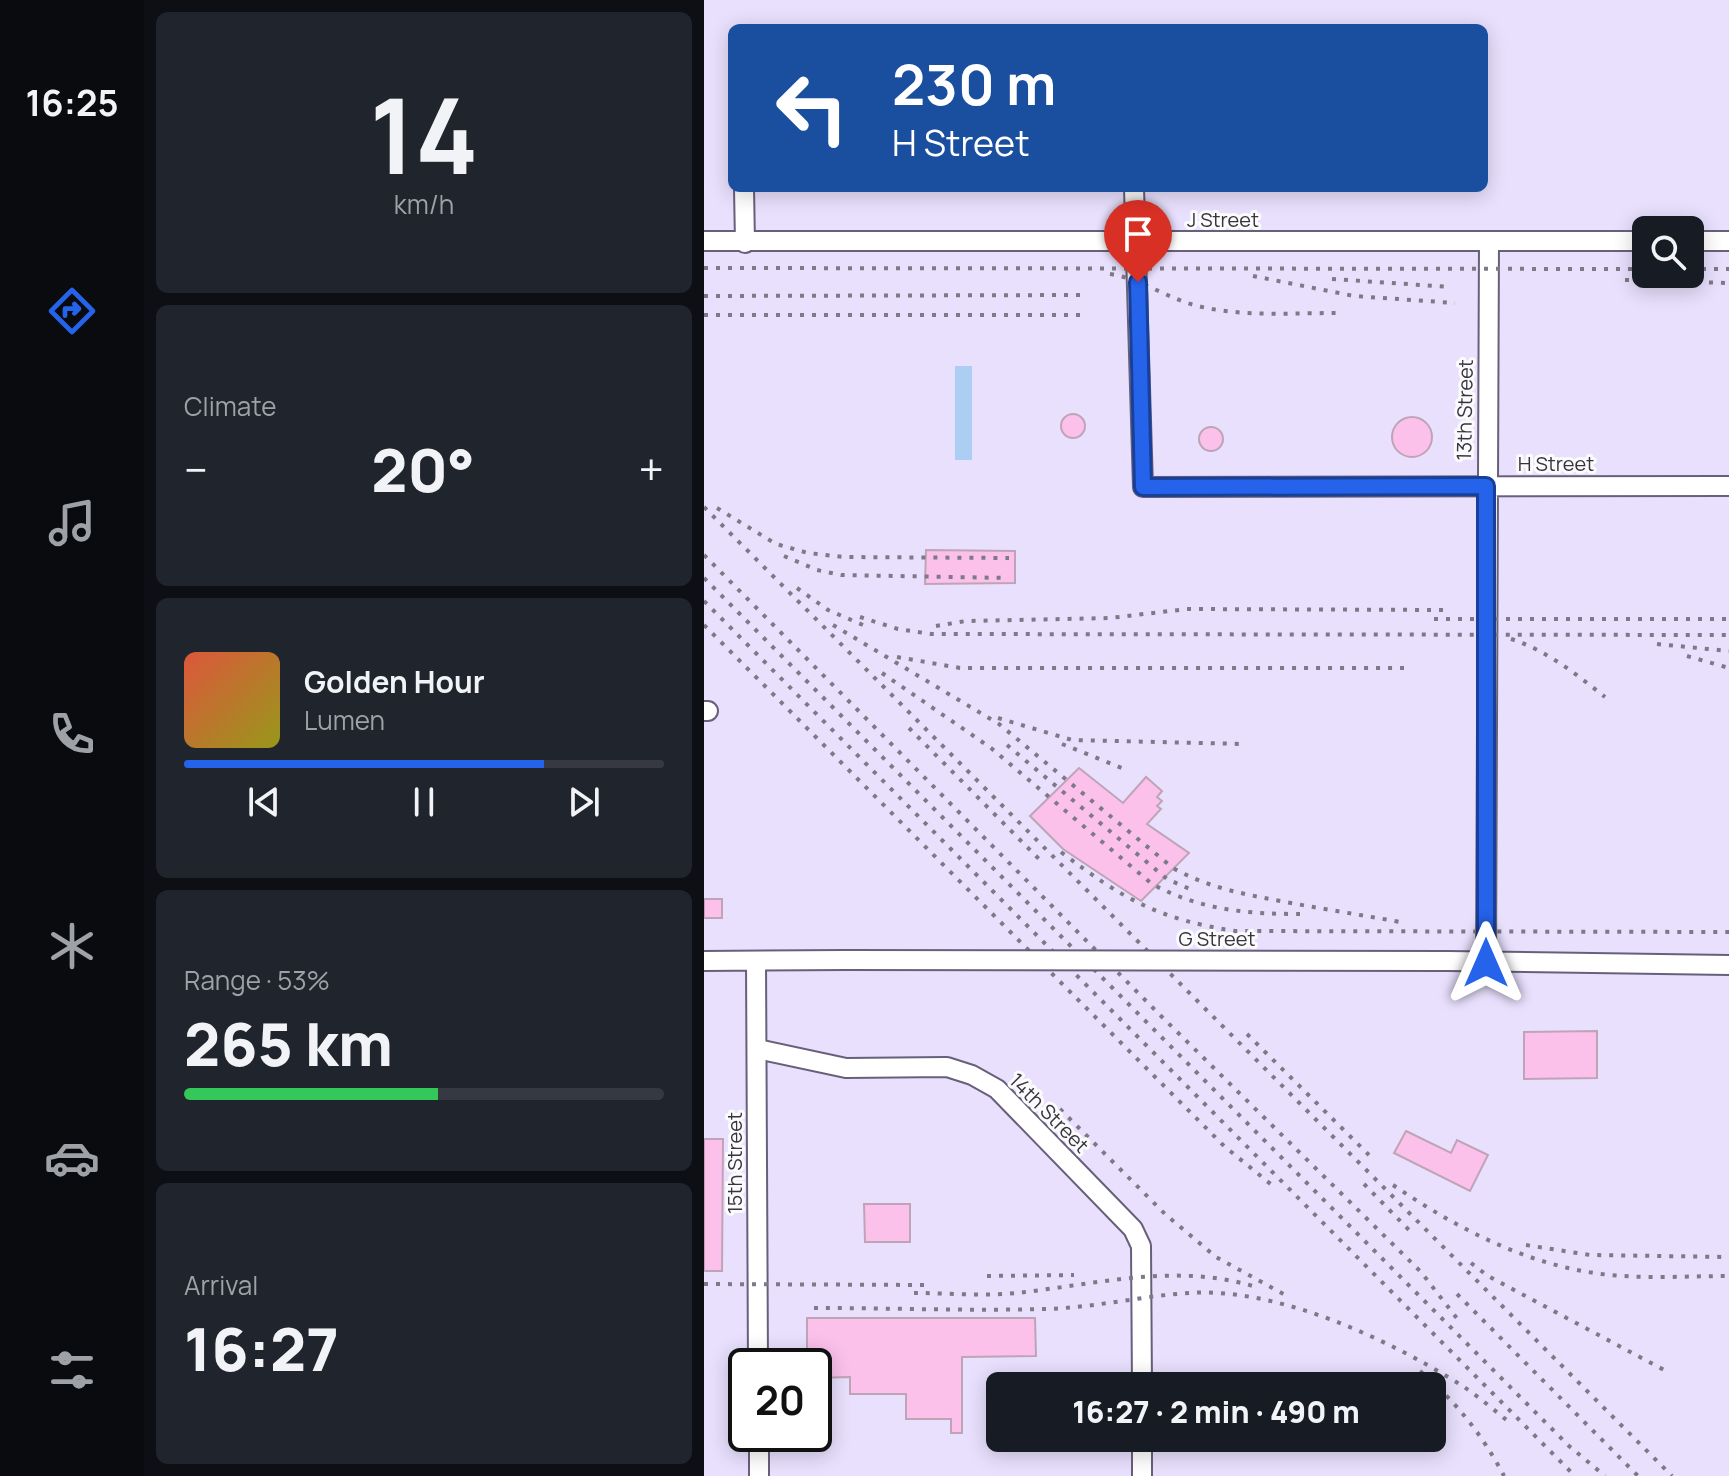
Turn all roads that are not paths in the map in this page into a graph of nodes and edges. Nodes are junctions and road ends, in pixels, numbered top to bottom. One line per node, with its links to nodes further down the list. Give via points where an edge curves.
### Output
1 (744, 192): 9 (lane)
2 (1134, 192): 8 (lane)
3 (704, 241): 9 (lane, J Street)
4 (1489, 241): 5 (lane, J Street); 8 (lane, J Street); 10 (lane, 13th Street)
5 (1632, 241)
6 (1704, 241): 7 (lane)
7 (1729, 241)
8 (1136, 242): 9 (lane, J Street); 10 (lane, H Street, via 1143,487)
9 (745, 243)
10 (1486, 486): 11 (lane, H Street); 14 (lane, 13th Street)
11 (1729, 486)
12 (704, 961): 13 (lane, G Street)
13 (756, 961): 14 (lane, G Street, bridge); 16 (lane, 15th Street)
14 (1486, 963): 15 (lane, G Street)
15 (1729, 965)
16 (757, 1049): 17 (lane, 15th Street); 18 (lane, 14th Street, via 846,1068 947,1067 997,1089 1133,1229 1141,1246)
17 (758, 1348)
18 (1142, 1372)
19 (759, 1452): 21 (lane)
20 (1142, 1452): 22 (lane)
21 (759, 1476)
22 (1142, 1476)

